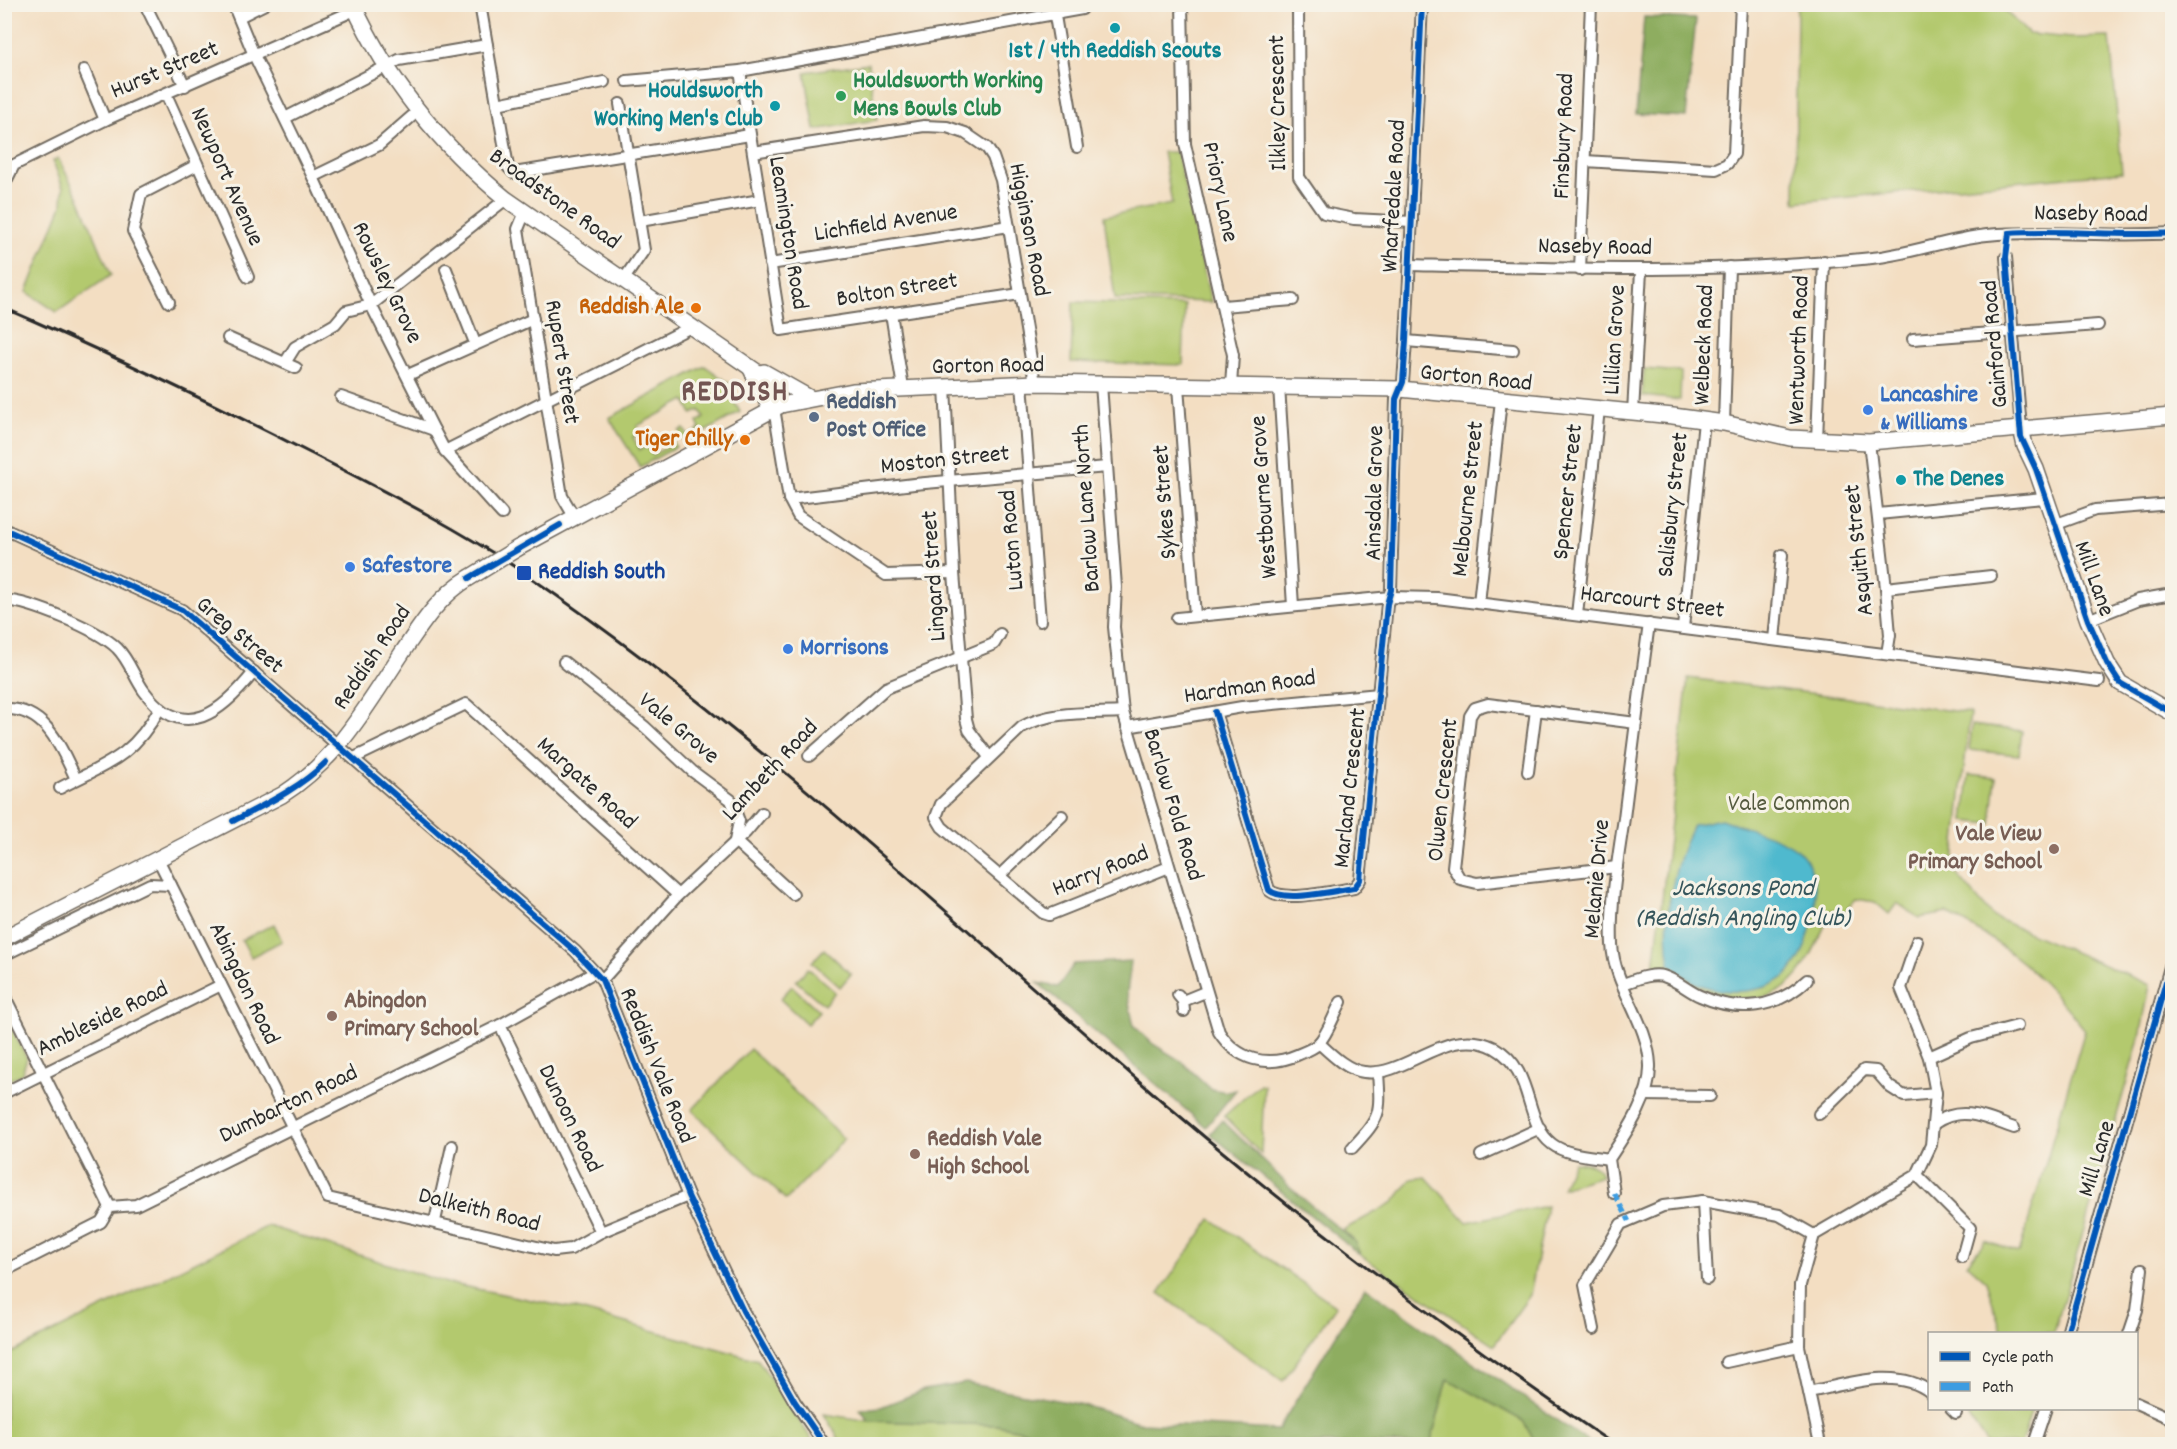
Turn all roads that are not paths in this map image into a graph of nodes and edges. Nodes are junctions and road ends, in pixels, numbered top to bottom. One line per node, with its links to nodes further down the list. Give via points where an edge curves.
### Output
1 (145, 4): 21 (street)
2 (233, 4): 13 (street, Rowsley Grove)
3 (265, 4): 13 (street)
4 (480, 4): 14 (street)
5 (1182, 4): 57 (street, Priory Lane, via 1185,144)
6 (1298, 4): 40 (street, Ilkley Crescent, via 1299,177 1324,213)
7 (1422, 4): 40 (street, Wharfedale Road)
8 (1591, 4): 32 (street, Finsbury Road)
9 (1741, 4): 32 (street, via 1734,154 1727,164 1716,169)
10 (354, 7): 15 (street, Hurst Street); 16 (main road, Broadstone Road)
11 (1054, 9): 12 (street); 18 (street); 29 (street)
12 (1082, 9)
13 (239, 17): 15 (street, Rowsley Grove)
14 (487, 45): 16 (street, via 399,60); 23 (street)
15 (254, 55): 21 (street, Hurst Street); 26 (street, Rowsley Grove)
16 (386, 68): 25 (main road, Broadstone Road); 26 (street)
17 (84, 70): 27 (street)
18 (740, 70): 19 (street); 28 (street, Leamington Road)
19 (627, 81)
20 (604, 82): 23 (street)
21 (184, 86): 22 (street, Hurst Street)
22 (166, 94): 27 (street, Hurst Street); 33 (street, Newport Avenue)
23 (497, 104): 31 (street, via 508,167 514,173)
24 (620, 104): 31 (street)
25 (418, 111): 34 (street, via 379,145); 36 (main road, Broadstone Road)
26 (285, 118): 34 (street, Rowsley Grove)
27 (105, 120): 35 (street, Hurst Street, via 14,165)
28 (750, 135): 30 (street, Leamington Road); 31 (street)
29 (1077, 147)
30 (753, 152): 37 (street, Leamington Road); 41 (street, Higginson Road, via 882,130 948,127 973,137 993,157)
31 (630, 155): 39 (street)
32 (1585, 161): 49 (street, Finsbury Road)
33 (198, 165): 51 (street, Newport Avenue); 55 (street, via 141,194 133,231)
34 (313, 177): 56 (street, Rowsley Grove)
35 (4, 185)
36 (506, 199): 38 (main road, Broadstone Road); 56 (street)
37 (760, 200): 39 (street); 45 (street, Leamington Road)
38 (525, 212): 52 (main road, Broadstone Road); 59 (street, Rupert Street, via 518,229)
39 (639, 221): 52 (street, via 644,250)
40 (1412, 222): 46 (street, Wharfedale Road)
41 (1009, 226): 45 (street, Lichfield Avenue); 53 (street, Higginson Road)
42 (2172, 233): 44 (street, Naseby Road, via 1985,235 1873,258)
43 (2006, 257): 63 (street, Gainford Road)
44 (1824, 261): 47 (street, Naseby Road); 94 (street, Wentworth Road)
45 (770, 264): 62 (street, Leamington Road)
46 (1410, 265): 49 (street, Naseby Road); 66 (street, Wharfedale Road)
47 (1728, 267): 50 (street, Naseby Road); 90 (street, Welbeck Road)
48 (446, 269): 67 (street)
49 (1580, 270): 50 (street, Naseby Road)
50 (1641, 271): 87 (street, Lillian Grove)
51 (248, 277)
52 (624, 279): 61 (main road, Broadstone Road)
53 (1020, 294): 58 (street, Bolton Street); 73 (street, Higginson Road)
54 (1293, 300): 57 (street)
55 (169, 302)
56 (371, 305): 69 (street, via 346,310 335,324 295,347); 72 (street, Rowsley Grove)
57 (1223, 306): 77 (street, Priory Lane, via 1233,355)
58 (891, 313): 62 (street, Bolton Street); 79 (street)
59 (533, 319): 67 (street); 83 (street, Rupert Street)
60 (2098, 325): 63 (street)
61 (693, 326): 70 (main road, Broadstone Road); 83 (street)
62 (781, 330)
63 (2013, 331): 65 (street); 92 (street, Gainford Road)
64 (228, 338): 69 (street)
65 (1913, 339)
66 (1406, 341): 68 (street); 80 (street, Wharfedale Road)
67 (475, 343): 72 (street)
68 (1513, 350)
69 (285, 363): 71 (street)
70 (748, 364): 82 (main road); 85 (main road, Broadstone Road, via 770,381)
71 (296, 368)
72 (408, 375): 93 (street, Rowsley Grove)
73 (1029, 383): 74 (main road, Gorton Road); 75 (main road, Gorton Road); 99 (street, Luton Road)
74 (1101, 384): 76 (main road, Gorton Road); 97 (street, Barlow Lane North)
75 (945, 386): 79 (main road, Gorton Road); 100 (street, Lingard Street)
76 (1178, 386): 77 (main road, Gorton Road); 119 (street, Sykes Street)
77 (1231, 386): 78 (main road, Gorton Road)
78 (1279, 386): 80 (main road, Gorton Road); 117 (street, Westbourne Grove)
79 (903, 388): 82 (main road, Gorton Road)
80 (1400, 389): 84 (main road, Gorton Road); 114 (street, Ainsdale Grove, via 1396,399)
81 (341, 397): 93 (street)
82 (810, 398): 85 (main road, Gorton Road)
83 (546, 400): 96 (street); 106 (street, Rupert Street, via 562,496)
84 (1501, 400): 86 (main road, Gorton Road); 116 (street, Melbourne Street)
85 (776, 407): 102 (street); 106 (main road, Reddish Road)
86 (1599, 409): 87 (main road, Gorton Road); 118 (street, Spencer Street)
87 (1633, 412): 89 (main road, Gorton Road)
88 (2172, 416): 91 (main road, Gorton Road)
89 (1704, 421): 90 (main road, Gorton Road); 125 (street, Salisbury Street)
90 (1724, 423): 94 (main road, Gorton Road)
91 (2041, 427): 92 (main road, Gorton Road); 98 (main road, via 2034,446)
92 (2021, 428): 95 (main road, Gorton Road); 98 (main road, Mill Lane)
93 (434, 430): 96 (street, Rowsley Grove)
94 (1817, 440): 95 (main road, Gorton Road)
95 (1869, 442): 105 (street, Asquith Street)
96 (445, 451): 104 (street, Rowsley Grove)
97 (1107, 467): 99 (street, Moston Street); 124 (street, Barlow Lane North, via 1116,587)
98 (2036, 470): 101 (main road, Mill Lane)
99 (1029, 474): 100 (street, Moston Street); 122 (street, Luton Road)
100 (950, 481): 102 (street, Moston Street); 110 (street, Lingard Street)
101 (2044, 498): 105 (street); 107 (main road, Mill Lane)
102 (789, 499): 110 (street, via 798,516 886,575)
103 (2172, 504): 107 (street, via 2095,510)
104 (502, 514)
105 (1878, 514): 112 (street, Asquith Street)
106 (575, 518): 142 (main road, Reddish Road, bridge, via 464,581 438,604)
107 (2054, 525): 121 (main road, Mill Lane)
108 (4, 529): 131 (street, Greg Street, via 182,610)
109 (1782, 555): 127 (street)
110 (954, 573): 129 (street, Lingard Street)
111 (1991, 576): 112 (street)
112 (1886, 588): 128 (street, Asquith Street, via 1890,635)
113 (2172, 594): 121 (street, via 2138,600)
114 (1390, 597): 116 (street, Harcourt Street); 117 (street, Harcourt Street); 133 (street, Marland Crescent)
115 (4, 600): 134 (street, via 35,606 115,646)
116 (1479, 603): 118 (street, Harcourt Street)
117 (1293, 606): 119 (street, Harcourt Street)
118 (1577, 615): 123 (street, Harcourt Street)
119 (1196, 616): 120 (street, Harcourt Street)
120 (1177, 618)
121 (2088, 620): 139 (main road, Mill Lane, via 2120,683)
122 (1040, 621)
123 (1649, 624): 125 (street, Harcourt Street); 140 (street, Melanie Drive)
124 (1114, 627): 137 (street, Barlow Fold Road)
125 (1683, 628): 127 (street, Harcourt Street)
126 (999, 634): 129 (street, Lambeth Road, via 994,644)
127 (1774, 640): 128 (street, Harcourt Street)
128 (1887, 654): 132 (street, Harcourt Street)
129 (962, 656): 143 (street, Lambeth Road, via 886,688); 144 (street, Lingard Street, via 966,719)
130 (564, 662): 151 (street, Vale Grove, via 731,800 738,813)
131 (254, 672): 134 (street, via 233,698 204,717 183,717); 142 (street, Greg Street)
132 (2100, 681)
133 (1378, 693): 138 (street, Hardman Road); 138 (street, Marland Crescent, via 1360,880 1354,888 1287,896 1269,890)
134 (160, 708): 147 (street, via 132,749)
135 (4, 709): 147 (street, via 22,710 46,725)
136 (1536, 710): 140 (street, Olwen Crescent); 146 (street); 154 (street, Olwen Crescent, via 1488,704 1475,708 1470,716 1455,871 1460,879 1472,884)
137 (1123, 712): 141 (street, Barlow Fold Road); 144 (street, via 1034,720)
138 (1215, 712): 141 (street, Hardman Road)
139 (2172, 713)
140 (1636, 723): 154 (street, Melanie Drive)
141 (1127, 728): 153 (street, Barlow Fold Road)
142 (339, 745): 145 (street, Reddish Vale Road); 152 (main road, Reddish Road, via 322,766 282,795)
143 (809, 756)
144 (988, 757): 155 (street, via 940,804 936,817 942,827)
145 (354, 758): 158 (street, Margate Road, via 466,704); 163 (street, Reddish Vale Road)
146 (1528, 772)
147 (76, 779): 148 (street)
148 (60, 788)
149 (762, 813): 151 (street, Lambeth Road)
150 (1062, 816): 155 (street)
151 (735, 841): 157 (street); 158 (street, Lambeth Road)
152 (158, 859): 156 (street, Abingdon Road); 159 (main road, Reddish Road)
153 (1169, 867): 155 (street, Harry Road, via 1049,915); 167 (street, Barlow Fold Road)
154 (1617, 867): 165 (street, Melanie Drive, via 1612,944 1614,964)
155 (1000, 875)
156 (171, 885): 161 (street, via 150,884); 166 (street, Abingdon Road)
157 (794, 894)
158 (678, 895): 163 (street, Lambeth Road)
159 (4, 938)
160 (1917, 941): 174 (street, via 1901,988)
161 (4, 955)
162 (2172, 960): 203 (street, Mill Lane)
163 (599, 976): 171 (street, Dumbarton Road); 192 (street, Reddish Vale Road)
164 (1807, 980): 165 (street, via 1782,1000 1742,1007 1699,996 1663,976)
165 (1623, 984): 179 (street, Melanie Drive, via 1644,1034 1648,1055 1650,1066)
166 (221, 985): 175 (street, Ambleside Road); 183 (street, Abingdon Road)
167 (1205, 992): 169 (street); 173 (street, Barlow Fold Road, via 1219,1032 1241,1055 1269,1063)
168 (4, 995): 175 (street)
169 (1182, 1002)
170 (1341, 1002): 173 (street)
171 (500, 1024): 183 (street, Dumbarton Road); 196 (street, Dunoon Road)
172 (2017, 1026): 174 (street, via 1971,1038)
173 (1319, 1043): 176 (street, via 1351,1068)
174 (1929, 1058): 178 (street)
175 (44, 1073): 177 (street, Ambleside Road); 194 (street)
176 (1378, 1073): 184 (street, via 1439,1046 1485,1044 1511,1060 1520,1073); 187 (street, via 1381,1109)
177 (4, 1093)
178 (1936, 1093): 181 (street, via 1904,1096 1876,1071 1864,1070); 182 (street)
179 (1644, 1095): 180 (street); 189 (street, Melanie Drive)
180 (1710, 1096)
181 (1820, 1114)
182 (1935, 1123): 185 (street, via 1947,1115 1969,1112); 190 (street, via 1931,1145)
183 (291, 1127): 194 (street, Dumbarton Road, via 136,1205); 195 (street, Dalkeith Road, via 328,1197)
184 (1540, 1128): 188 (street); 189 (street, via 1552,1144)
185 (2014, 1128)
186 (452, 1146): 195 (street)
187 (1352, 1148)
188 (1481, 1155)
189 (1609, 1159): 191 (street)
190 (1917, 1175): 197 (street); 198 (street, via 1970,1228)
191 (1614, 1193)
192 (688, 1196): 196 (street, Dalkeith Road); 212 (street, Reddish Vale Road, via 743,1311)
193 (1703, 1201): 197 (street, via 1779,1215); 201 (street); 202 (street, via 1663,1206 1621,1224 1585,1285)
194 (110, 1207): 200 (street, via 101,1222)
195 (435, 1221): 196 (street, Dalkeith Road, via 554,1251 571,1249)
196 (601, 1232)
197 (1814, 1235): 205 (street, via 1800,1285)
198 (1962, 1257)
199 (2142, 1269): 204 (street)
200 (4, 1271)
201 (1707, 1279)
202 (1594, 1329)
203 (2068, 1332)
204 (2130, 1332)
205 (1800, 1346): 206 (street); 208 (street)
206 (1726, 1362)
207 (1928, 1391): 208 (street, via 1919,1384 1880,1378)
208 (1809, 1392): 213 (street)
209 (2138, 1404): 211 (street)
210 (2045, 1410): 214 (street)
211 (2172, 1419)
212 (824, 1444)
213 (1820, 1444)
214 (2034, 1444)

